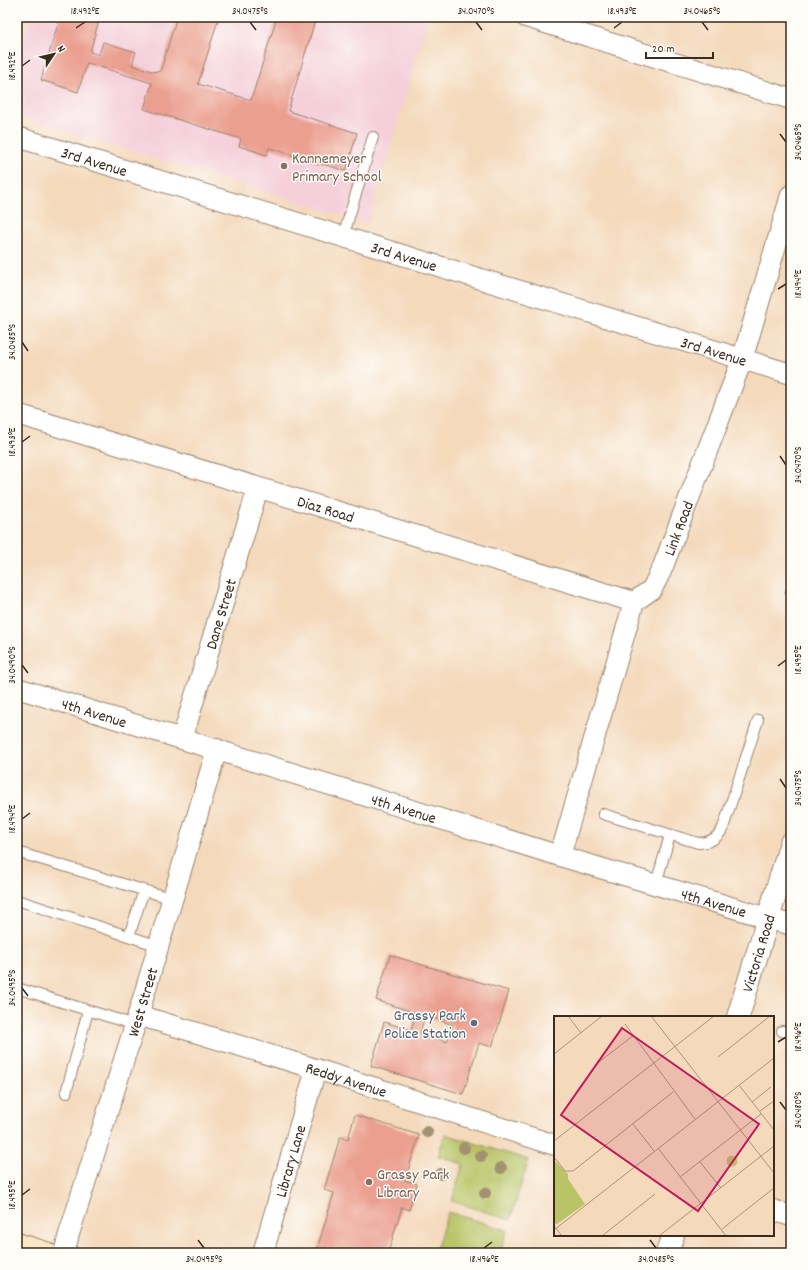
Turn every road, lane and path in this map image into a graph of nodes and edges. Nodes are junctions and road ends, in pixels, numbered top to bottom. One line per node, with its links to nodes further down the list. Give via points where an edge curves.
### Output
1 (526, 17): 2 (street)
2 (791, 99)
3 (17, 137): 6 (street, 3rd Avenue)
4 (373, 138): 6 (lane)
5 (791, 195): 7 (street, Link Road)
6 (343, 237): 7 (street, 3rd Avenue)
7 (742, 360): 8 (street, 3rd Avenue); 11 (street, Link Road, via 657,580 652,589)
8 (791, 374)
9 (17, 414): 10 (street, Diaz Road)
10 (258, 488): 11 (street, Diaz Road); 14 (street, Dane Street)
11 (634, 602): 20 (street)
12 (17, 688): 14 (street, 4th Avenue)
13 (758, 720): 17 (lane, via 720,833 708,842 698,843)
14 (182, 739): 15 (street, 4th Avenue)
15 (217, 749): 20 (street, 4th Avenue); 23 (street, West Street)
16 (603, 814): 17 (lane)
17 (670, 835): 21 (lane)
18 (791, 843): 25 (street, Victoria Road)
19 (17, 852): 22 (lane)
20 (560, 856): 21 (street, 4th Avenue)
21 (656, 884): 25 (street, 4th Avenue)
22 (144, 890): 23 (lane); 27 (lane)
23 (173, 899): 28 (street, West Street)
24 (17, 900): 27 (lane)
25 (768, 918): 26 (street, 4th Avenue); 31 (street, Victoria Road)
26 (791, 925)
27 (129, 936): 28 (lane)
28 (159, 946): 32 (street, West Street)
29 (17, 988): 30 (lane)
30 (88, 1011): 32 (lane); 34 (lane)
31 (738, 1016)
32 (136, 1020): 33 (street, Reddy Avenue); 41 (street, West Street)
33 (316, 1069): 35 (street, Reddy Avenue); 42 (street, Library Lane)
34 (66, 1093)
35 (554, 1145)
36 (774, 1210): 37 (street)
37 (791, 1216)
38 (673, 1236): 43 (street)
39 (17, 1244): 40 (main road)
40 (46, 1253)
41 (64, 1253)
42 (263, 1253)
43 (667, 1253)

